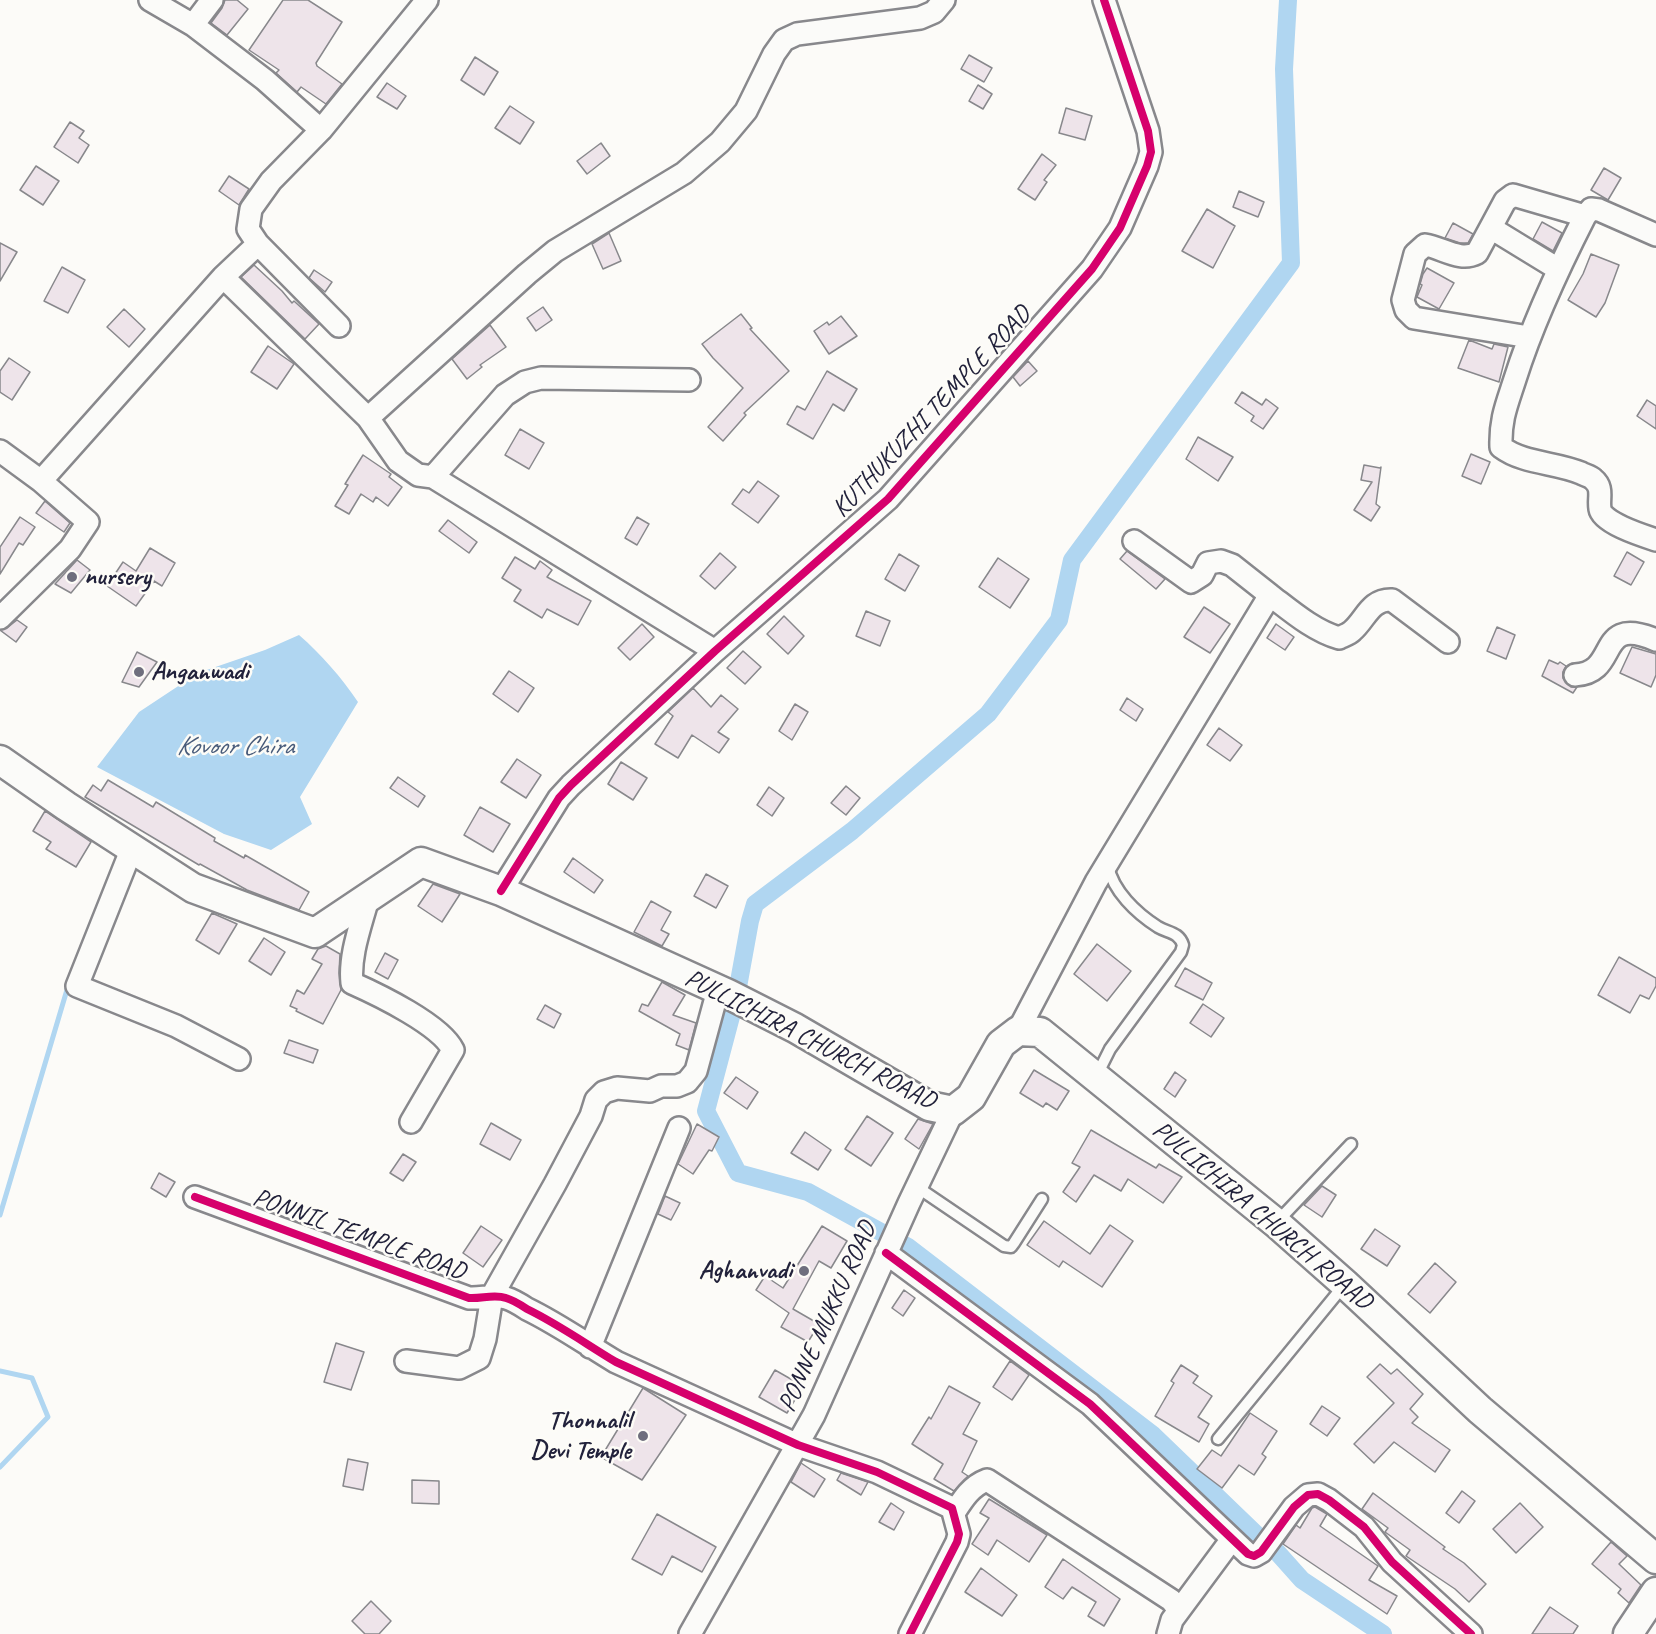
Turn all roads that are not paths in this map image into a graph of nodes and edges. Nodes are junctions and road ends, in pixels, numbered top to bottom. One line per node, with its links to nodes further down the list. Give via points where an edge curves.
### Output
1 (150, 0): 6 (street)
2 (212, 0): 6 (street)
3 (427, 0): 7 (street)
4 (944, 0): 17 (street, via 934,12 920,18 797,34 784,40 746,111 720,142 684,173 555,251)
5 (1104, 0): 27 (street, KUTHUKUZHI TEMPLE ROAD, via 1148,131 1151,152 1120,228 1092,269 888,499)
6 (193, 25): 7 (street, via 265,80)
7 (321, 130): 11 (street, via 271,181 251,209 248,229)
8 (1585, 216): 9 (street, via 1513,195 1505,201); 10 (street, via 1591,209 1599,210); 12 (street)
9 (1491, 228): 12 (street); 15 (street, via 1477,253 1470,257 1425,245 1416,254 1402,300 1414,318)
10 (1656, 235)
11 (258, 244): 13 (street); 14 (street)
12 (1558, 269): 15 (street)
13 (223, 277): 17 (street); 20 (street)
14 (339, 326)
15 (1529, 337): 21 (street, via 1501,425 1501,447 1514,456 1567,467 1594,479 1601,490 1600,511 1605,518)
16 (689, 380): 19 (street, via 541,378 525,382 505,395)
17 (368, 418): 19 (street, via 398,460 418,475)
18 (0, 451): 20 (street)
19 (433, 477): 27 (street)
20 (41, 482): 24 (street, via 88,522 70,549)
21 (1656, 540)
22 (1134, 541): 23 (street, via 1191,582 1203,575 1208,563 1221,561)
23 (1270, 595): 26 (street, via 1303,620 1339,638 1352,631 1372,606 1392,600); 31 (street)
24 (0, 618)
25 (1656, 640): 28 (street, via 1641,634 1617,636 1595,670)
26 (1448, 642)
27 (715, 651): 32 (street, KUTHUKUZHI TEMPLE ROAD, via 571,785)
28 (1575, 675)
29 (0, 760): 30 (main road, PULLICHIRA CHURCH ROAAD)
30 (132, 848): 33 (main road, PULLICHIRA CHURCH ROAAD, via 193,888 315,933); 36 (street, via 78,986 176,1026)
31 (1107, 863): 35 (street); 37 (lane, via 1110,877 1128,902 1158,927 1178,935 1183,945)
32 (501, 891): 33 (main road, PULLICHIRA CHURCH ROAAD, via 421,862); 34 (main road, PULLICHIRA CHURCH ROAAD)
33 (368, 898): 39 (street, via 353,954 352,983 437,1029 453,1050)
34 (718, 990): 38 (main road, PULLICHIRA CHURCH ROAAD, via 795,1028 929,1106); 48 (street, via 696,1071 687,1082 650,1091 617,1088 596,1100 584,1130)
35 (1018, 1031): 37 (main road, PULLICHIRA CHURCH ROAAD, via 1040,1032); 38 (main road, PULLICHIRA CHURCH ROAAD, via 1001,1044 971,1097)
36 (239, 1059)
37 (1094, 1075): 45 (main road, PULLICHIRA CHURCH ROAAD)
38 (953, 1111): 42 (street, PONNE MUKKU ROAD)
39 (411, 1122)
40 (679, 1128): 49 (street)
41 (1352, 1144): 45 (lane)
42 (917, 1187): 44 (lane, via 1011,1247); 46 (street, PONNE MUKKU ROAD)
43 (195, 1197): 48 (street, PONNIL TEMPLE ROAD, via 469,1298)
44 (1042, 1199)
45 (1276, 1223): 47 (main road, PULLICHIRA CHURCH ROAAD)
46 (886, 1253): 52 (street, PONNE MUKKU ROAD); 54 (street, via 1090,1404)
47 (1345, 1284): 51 (lane); 55 (main road, PULLICHIRA CHURCH ROAAD, via 1480,1410)
48 (492, 1296): 49 (street, PONNIL TEMPLE ROAD, via 506,1298 556,1323); 50 (street, via 478,1358 459,1368)
49 (590, 1347): 52 (street, PONNIL TEMPLE ROAD)
50 (406, 1361)
51 (1218, 1439)
52 (798, 1444): 53 (street, PONNIL TEMPLE ROAD, via 877,1472); 58 (street, PONNE MUKKU ROAD)
53 (953, 1511): 57 (street, via 976,1484 987,1480 1171,1600); 59 (street, via 959,1534 957,1542)
54 (1232, 1539): 57 (street); 61 (street, via 1254,1556 1294,1507 1308,1495 1318,1494 1364,1527 1392,1562)
55 (1656, 1558)
56 (1656, 1593): 62 (main road)
57 (1179, 1610): 60 (street)
58 (690, 1634)
59 (910, 1634)
60 (1168, 1634)
61 (1471, 1634)
62 (1628, 1634)

